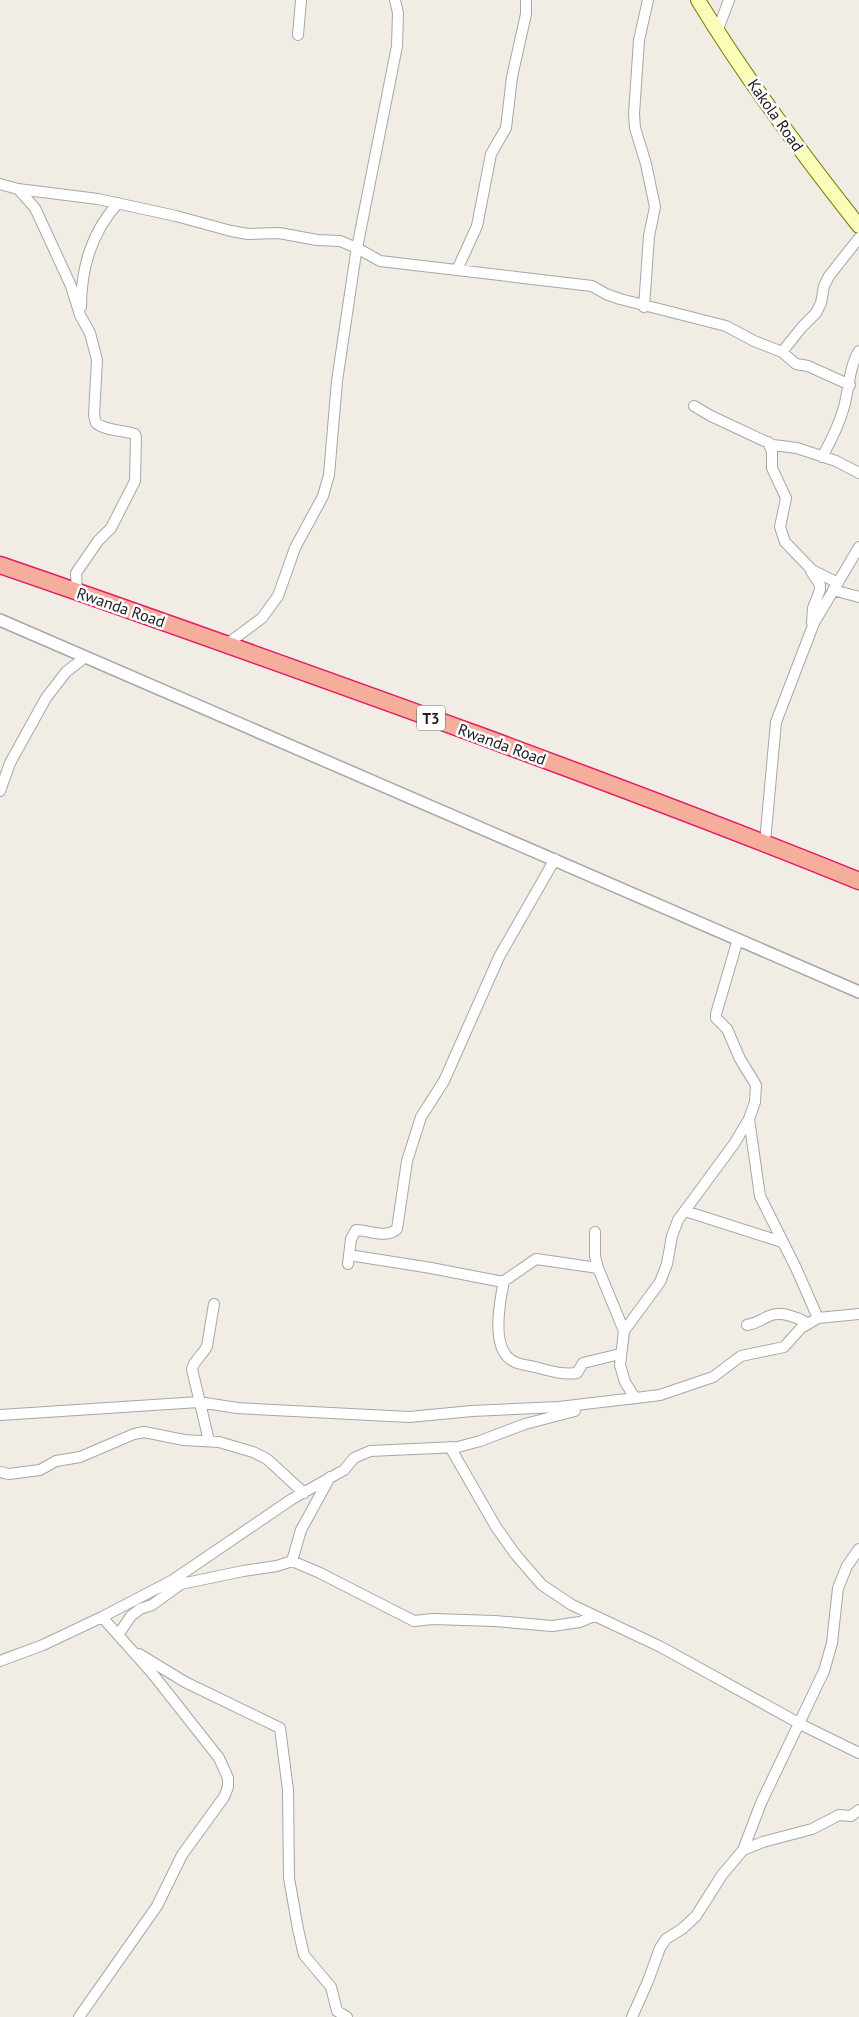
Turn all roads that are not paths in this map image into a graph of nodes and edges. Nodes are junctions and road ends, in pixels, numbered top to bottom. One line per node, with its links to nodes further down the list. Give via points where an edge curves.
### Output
1 (301, 0): 8 (street)
2 (395, 0): 14 (street, via 397,46)
3 (526, 0): 15 (street, via 506,128 491,154 477,226)
4 (648, 0): 16 (street, via 639,40 634,114 655,207 649,236)
5 (698, 0): 7 (main road, Kakola Road)
6 (729, 0): 7 (street)
7 (717, 32): 12 (main road, Kakola Road)
8 (298, 35)
9 (0, 184): 10 (street)
10 (18, 189): 11 (street); 17 (street, via 35,208)
11 (118, 203): 14 (street, via 231,232 279,233 333,240); 17 (street, via 98,230 87,255 81,286)
12 (859, 226)
13 (859, 238): 19 (street, via 829,276 816,313)
14 (357, 248): 15 (street, via 380,261); 33 (street, via 337,381 329,475 323,496 295,548 278,596 262,618)
15 (457, 270): 16 (street, via 592,286)
16 (644, 307): 19 (street, via 726,326)
17 (82, 318): 29 (street, via 97,360 95,422 102,428 136,435 136,477 111,528 76,573)
18 (859, 351): 20 (street)
19 (782, 352): 20 (street, via 796,364)
20 (850, 385): 23 (street, via 836,431)
21 (694, 406): 22 (street)
22 (768, 442): 23 (street); 27 (street, via 772,468 786,498 781,532 785,542)
23 (822, 457): 24 (street)
24 (859, 473)
25 (859, 546): 28 (street)
26 (0, 565): 29 (highway, Rwanda Road / T3)
27 (808, 566): 28 (street); 32 (street, via 820,585 813,608)
28 (835, 587): 30 (street); 32 (street)
29 (77, 591): 33 (highway, Rwanda Road / T3)
30 (859, 597)
31 (0, 620): 34 (street)
32 (812, 627): 36 (street, via 776,722)
33 (227, 644): 36 (highway, Rwanda Road / T3)
34 (84, 658): 35 (street, via 66,672 46,698 10,762); 37 (street)
35 (0, 791)
36 (765, 842): 38 (highway, Rwanda Road / T3)
37 (555, 859): 39 (street); 46 (street, via 499,957 444,1081 421,1116 407,1161 397,1229 386,1234 356,1230 348,1259 431,1268)
38 (859, 881)
39 (738, 939): 40 (street); 41 (street, via 716,1018 756,1085)
40 (859, 992)
41 (749, 1120): 42 (street); 44 (street, via 760,1196)
42 (685, 1211): 44 (street); 52 (street, via 675,1227 660,1282)
43 (595, 1232): 45 (street)
44 (782, 1242): 49 (street)
45 (598, 1268): 46 (street, via 536,1259); 52 (street)
46 (504, 1281): 53 (street, via 498,1328 501,1346 509,1359 565,1374 577,1373 583,1363)
47 (214, 1304): 55 (street, via 207,1346 192,1365)
48 (859, 1314): 49 (street)
49 (818, 1318): 50 (street)
50 (807, 1323): 51 (street, via 780,1314); 54 (street, via 784,1347 741,1356 704,1381 660,1395)
51 (747, 1325)
52 (624, 1331): 53 (street)
53 (620, 1354): 54 (street, via 621,1373)
54 (631, 1398): 55 (street, via 559,1407 409,1417 237,1408); 58 (street, via 562,1414 480,1441)
55 (199, 1402): 56 (street); 57 (street)
56 (0, 1415)
57 (209, 1441): 59 (street, via 139,1432 80,1457 56,1461 40,1470); 61 (street, via 267,1459)
58 (450, 1447): 60 (street, via 370,1451 354,1458 344,1470); 64 (street, via 516,1555 542,1585 572,1606)
59 (0, 1472)
60 (330, 1477): 61 (street); 63 (street, via 301,1530)
61 (304, 1493): 65 (street, via 173,1580)
62 (859, 1549): 69 (street, via 838,1588 828,1658)
63 (292, 1561): 64 (street, via 414,1621 495,1621 552,1626 580,1622); 66 (street, via 181,1584 131,1616)
64 (594, 1616): 69 (street, via 661,1647)
65 (102, 1617): 66 (street); 68 (street, via 43,1646)
66 (118, 1635): 67 (street)
67 (130, 1648): 73 (street, via 219,1758 226,1772 228,1787 182,1855 157,1906); 74 (street, via 185,1682 280,1728 288,1790 289,1878 304,1955 331,1987 337,2011)
68 (0, 1661)
69 (799, 1724): 70 (street); 72 (street, via 760,1803)
70 (859, 1753)
71 (859, 1810): 72 (street, via 851,1816 839,1815 812,1829)
72 (743, 1850): 75 (street, via 722,1875 696,1916 666,1939 660,1948)
73 (80, 2017)
74 (347, 2017)
75 (632, 2017)

